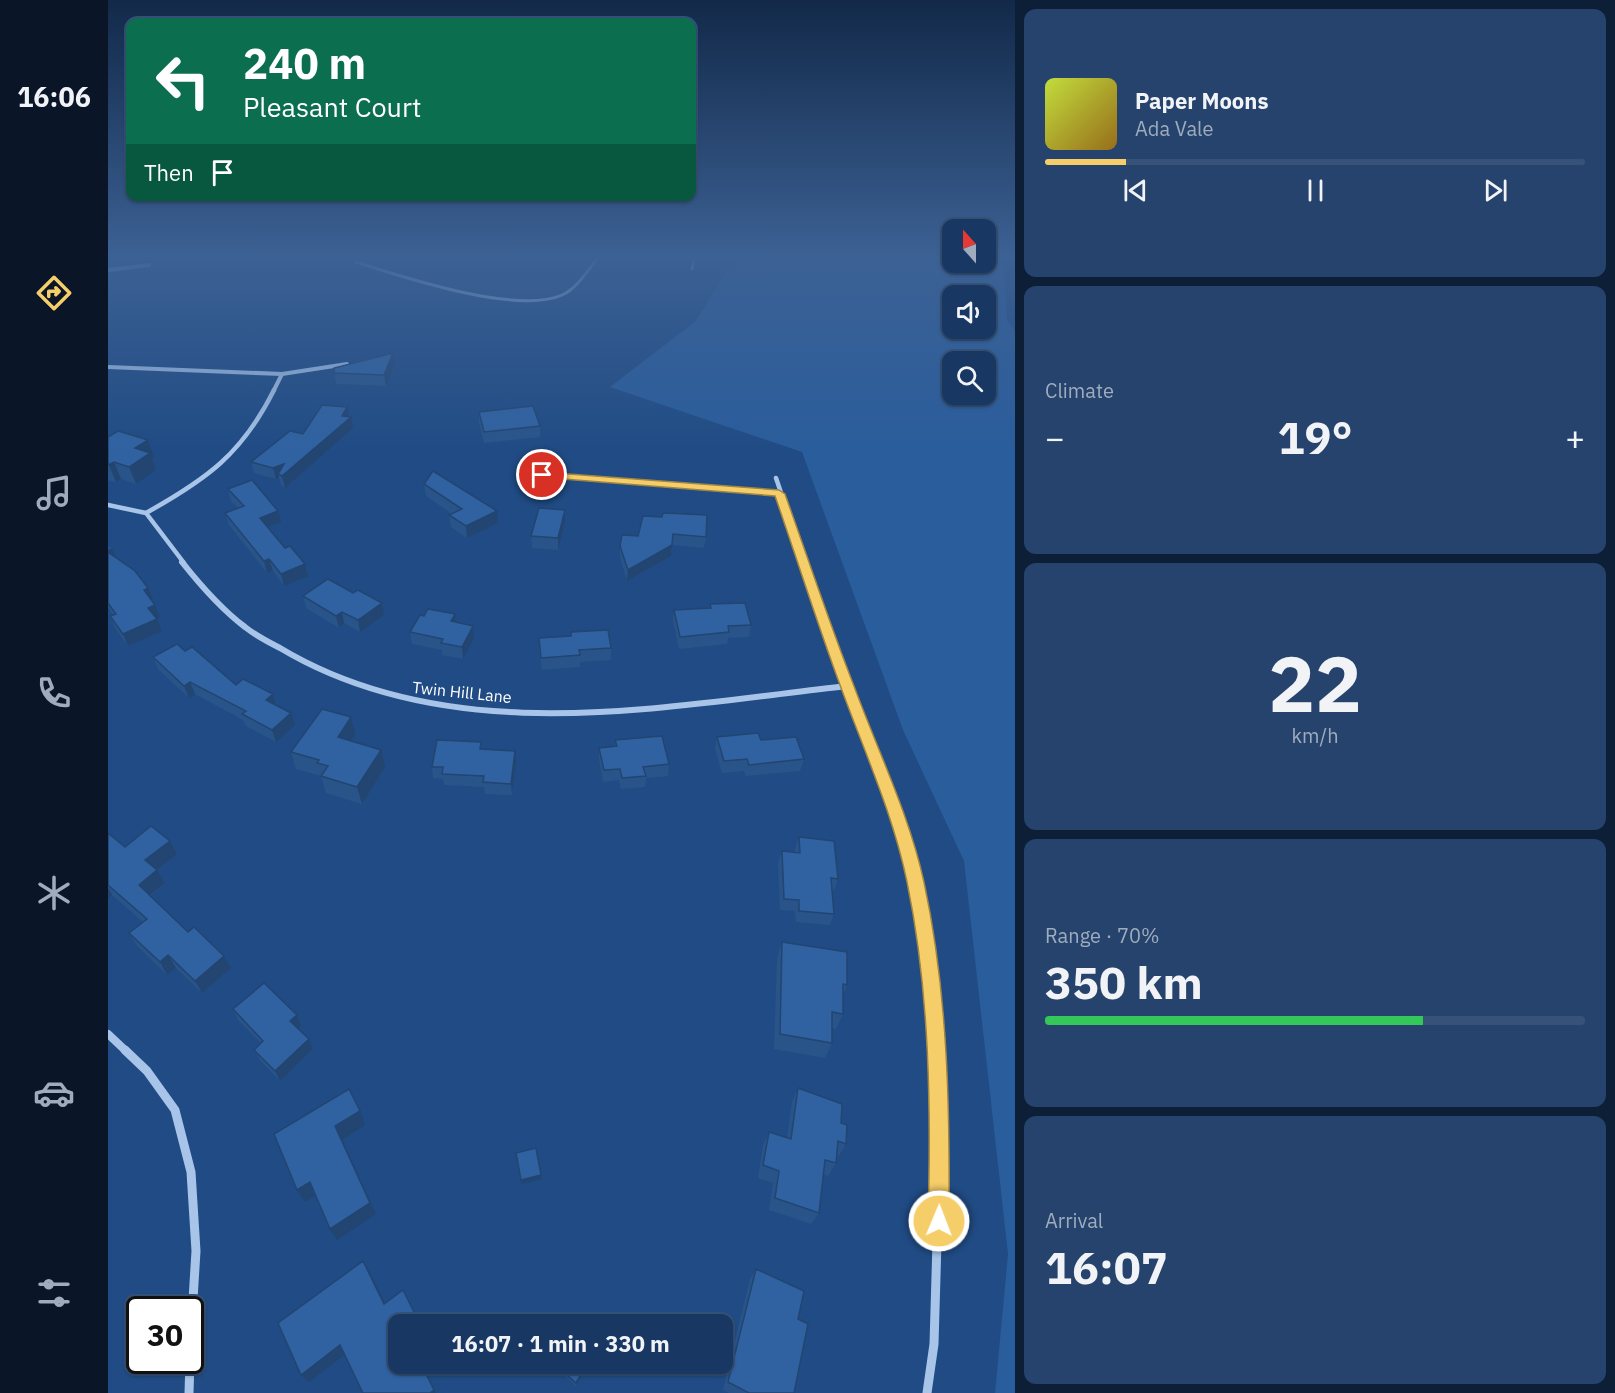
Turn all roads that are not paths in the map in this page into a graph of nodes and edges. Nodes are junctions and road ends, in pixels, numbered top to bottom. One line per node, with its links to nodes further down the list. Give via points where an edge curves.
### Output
1 (347, 364): 3 (street)
2 (108, 367): 3 (street)
3 (282, 374): 8 (street, via 262,414 237,449 183,492)
4 (542, 475): 6 (street)
5 (776, 477): 6 (street)
6 (779, 494): 9 (street)
7 (108, 505): 8 (street)
8 (146, 513): 9 (street, Twin Hill Lane, via 190,571 246,628 301,663 403,700 495,711 564,712 646,708)
9 (847, 686): 14 (street, via 898,819 916,882 930,986 941,1106 934,1344)
10 (108, 1034): 11 (street, via 147,1071 175,1110 191,1172 196,1251)
11 (193, 1296)
12 (190, 1374): 13 (street)
13 (189, 1393)
14 (927, 1393)

